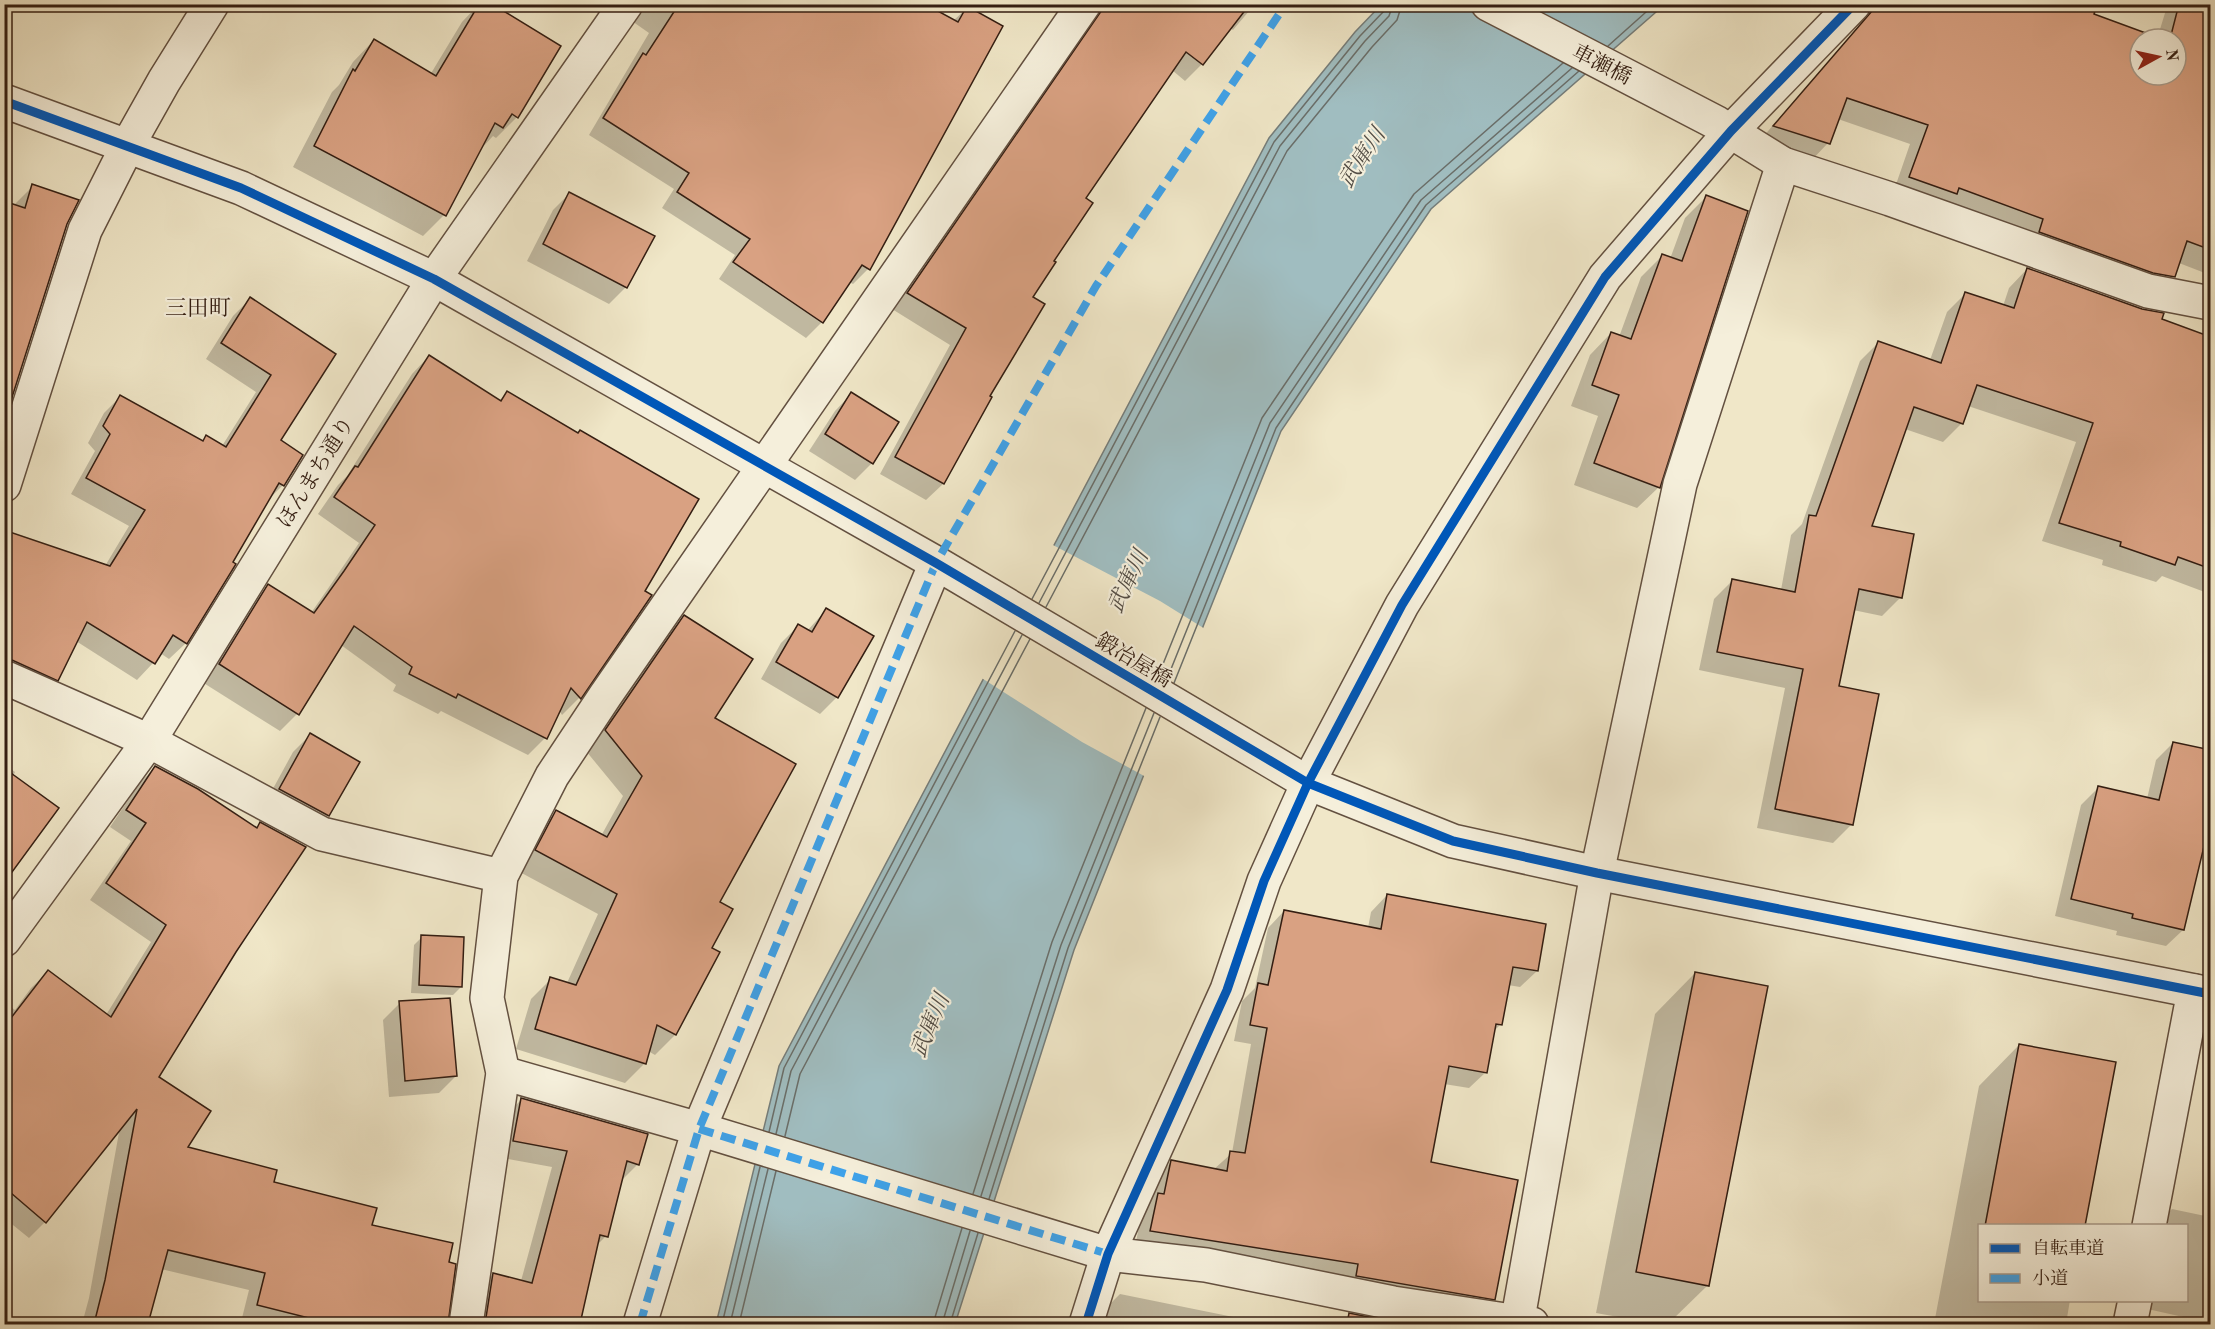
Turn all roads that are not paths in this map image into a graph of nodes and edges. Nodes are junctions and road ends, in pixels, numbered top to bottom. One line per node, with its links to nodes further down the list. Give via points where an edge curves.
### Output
1 (212, 4): 8 (street)
2 (626, 4): 10 (street, ほんまち通り)
3 (1084, 4): 12 (street)
4 (1488, 4): 7 (street, 車瀬橋)
5 (1854, 4): 7 (street)
6 (4, 101): 8 (street, 鍛冶屋橋)
7 (1724, 127): 9 (street, 車瀬橋); 17 (street, via 1605,277)
8 (128, 145): 10 (street, 鍛冶屋橋, via 241,188); 13 (street, via 85,230)
9 (1783, 164): 11 (street, 車瀬橋, via 2148,291); 18 (street, via 1680,484)
10 (434, 279): 12 (street, 鍛冶屋橋); 16 (street, ほんまち通り)
11 (2211, 303)
12 (763, 465): 14 (street, 鍛冶屋橋); 19 (street, via 552,776)
13 (4, 485)
14 (947, 570): 17 (street, 鍛冶屋橋); 23 (street)
15 (4, 677): 16 (street)
16 (149, 741): 19 (street, via 322,834); 20 (street, ほんまち通り)
17 (1299, 778): 18 (street, 鍛冶屋橋, via 1453,841); 25 (street, via 1227,990)
18 (1597, 873): 21 (street, 鍛冶屋橋); 30 (street)
19 (501, 876): 22 (street, via 487,998)
20 (4, 940)
21 (2202, 993): 24 (street)
22 (503, 1073): 23 (street); 27 (street)
23 (708, 1132): 25 (street); 28 (street)
24 (2149, 1224)
25 (1097, 1250): 29 (street); 30 (street, via 1206,1265 1393,1303)
26 (2135, 1302): 31 (street)
27 (466, 1324)
28 (640, 1324)
29 (1086, 1324)
30 (1522, 1324)
31 (2130, 1324)

